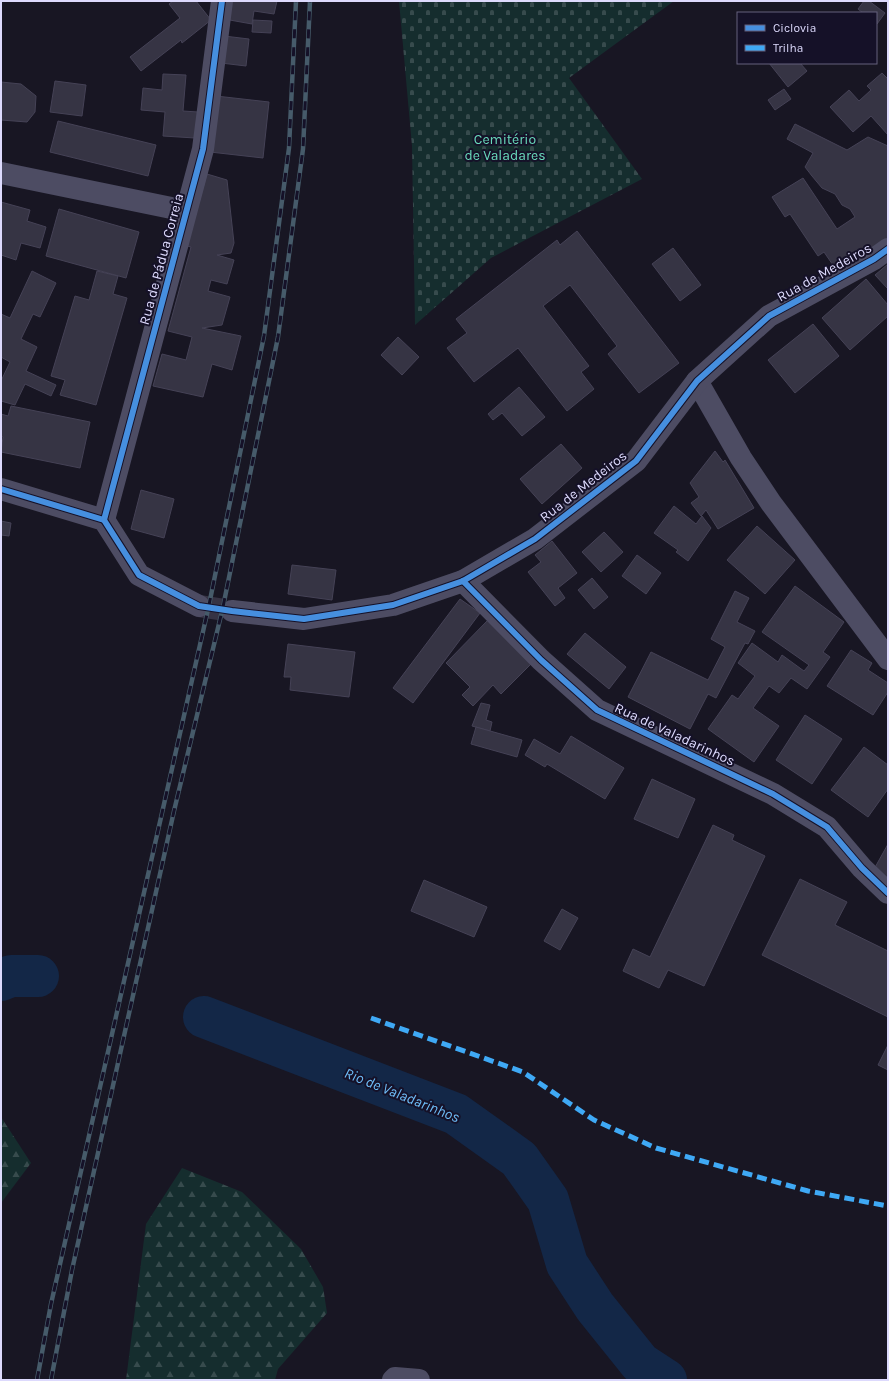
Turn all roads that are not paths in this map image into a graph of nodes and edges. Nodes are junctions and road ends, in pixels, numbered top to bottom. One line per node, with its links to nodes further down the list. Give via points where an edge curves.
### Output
1 (222, 1): 3 (street, Rua de Pádua Correia, via 202,149)
2 (1, 173): 3 (street)
3 (186, 211): 7 (street, Rua de Pádua Correia)
4 (888, 249): 5 (street, Rua de Medeiros, via 769,316)
5 (697, 381): 8 (street, Rua de Medeiros, via 636,461 535,539); 11 (street, via 771,504)
6 (1, 490): 7 (street)
7 (104, 520): 9 (street, via 139,575)
8 (464, 581): 10 (street, Rua de Medeiros, via 393,605 304,619); 12 (street, Rua de Valadarinhos, via 540,660 597,710 773,794 827,826 862,868)
9 (199, 606)
10 (232, 611)
11 (888, 658)
12 (888, 893)
13 (393, 1380): 14 (street)
14 (419, 1380)

